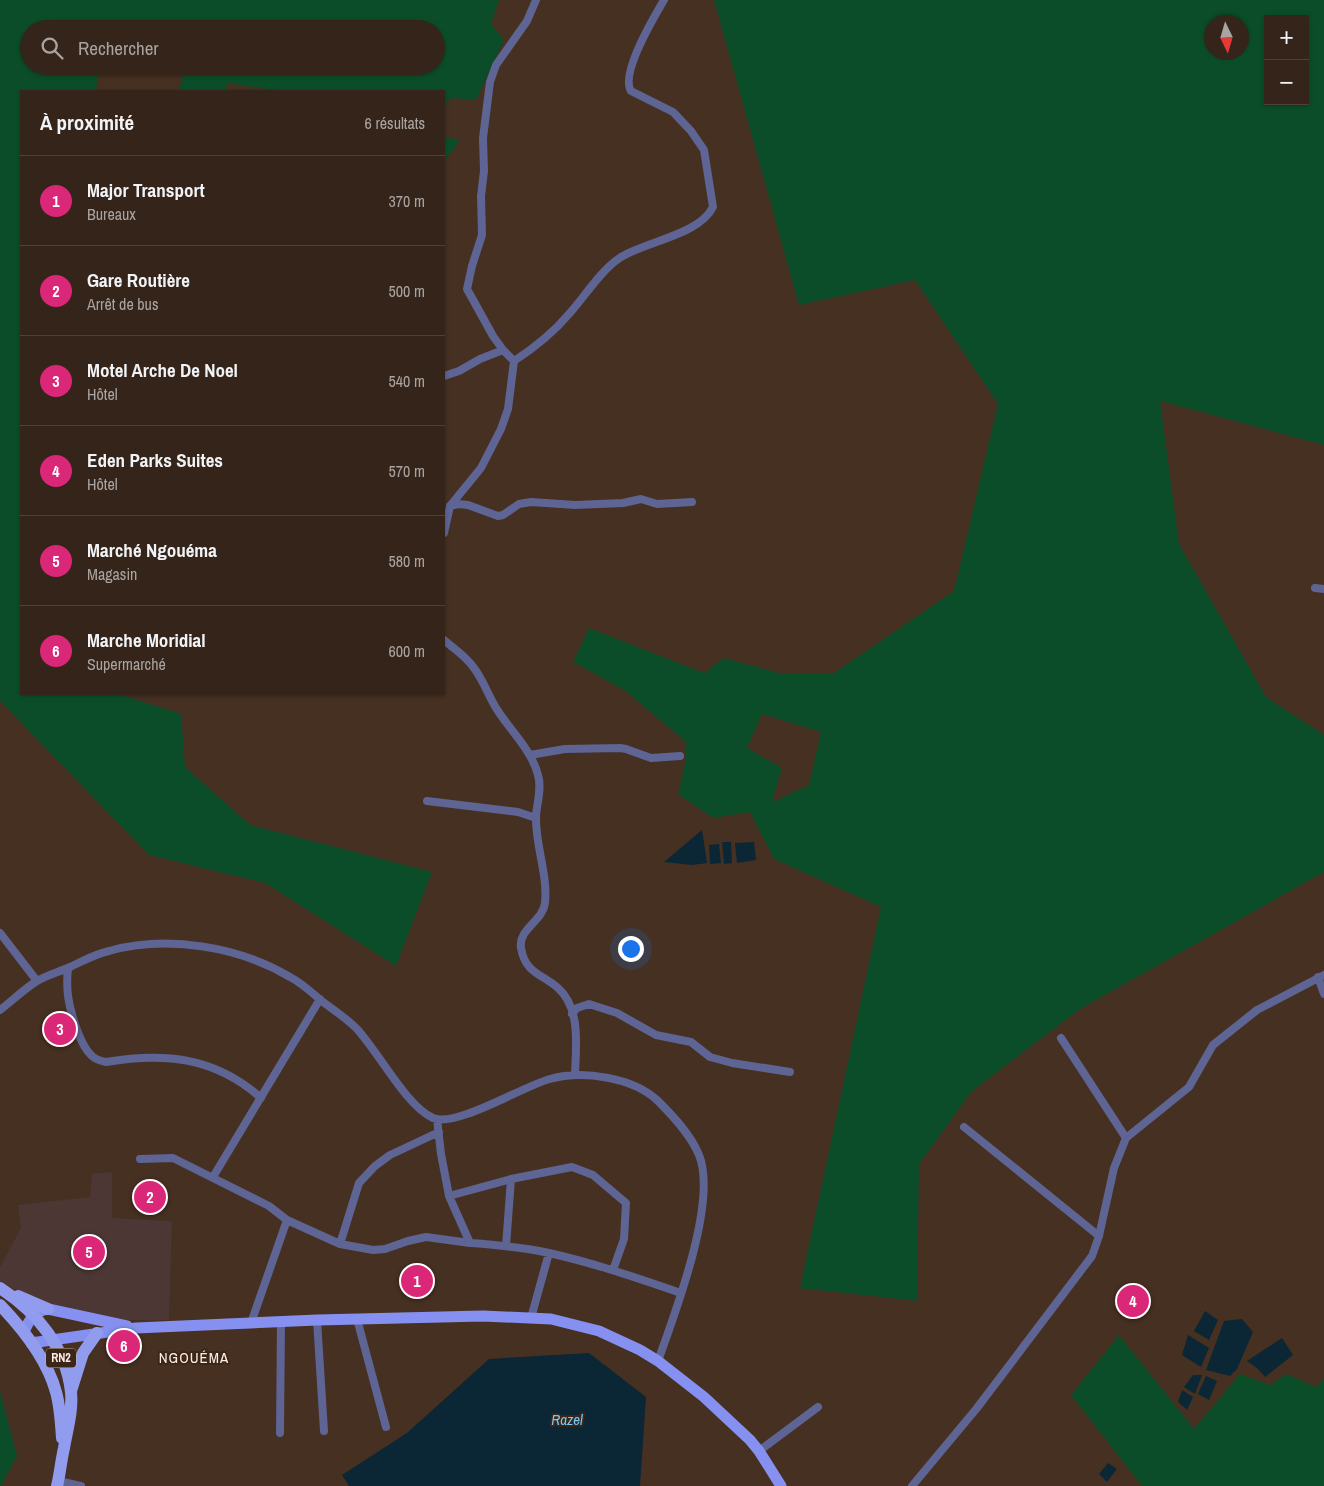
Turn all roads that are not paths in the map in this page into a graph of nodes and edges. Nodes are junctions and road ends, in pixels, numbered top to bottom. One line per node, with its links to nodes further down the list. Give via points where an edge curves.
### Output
1 (536, 0): 3 (street, via 527,21 496,65 490,82 483,138 482,235 467,289)
2 (664, 0): 4 (street, via 628,73 628,85 631,91 673,112 691,131 704,150 713,207 709,215 689,229 619,259 604,272 568,316 537,346)
3 (503, 350): 4 (street); 5 (street)
4 (514, 361): 7 (street, via 508,409 501,429 482,468)
5 (445, 376)
6 (692, 502): 7 (street, via 657,504 641,499 623,503 531,502 519,504 498,516 468,506)
7 (450, 506): 8 (street)
8 (445, 528)
9 (1315, 588): 10 (street)
10 (1324, 589)
11 (445, 641): 12 (street, via 474,668 497,710)
12 (530, 755): 13 (street, via 565,749 620,748 651,758); 15 (street, via 538,775)
13 (680, 756)
14 (427, 801): 15 (street, via 518,812)
15 (536, 818): 23 (street, via 545,905 522,937 520,946 529,968 559,989)
16 (0, 933): 19 (street)
17 (68, 968): 19 (street); 21 (street, via 91,956 127,947 156,944 216,948 270,966); 27 (street, via 68,996 73,1015 92,1056 106,1062 175,1057 197,1062 241,1082)
18 (1321, 976): 20 (street); 31 (street, via 1258,1010 1213,1045 1189,1087)
19 (37, 981): 22 (street)
20 (1324, 994)
21 (320, 999): 27 (street); 28 (street, via 359,1031 416,1107)
22 (0, 1010)
23 (572, 1014): 25 (street, via 577,1008 589,1004 618,1013 656,1035 691,1042 710,1057); 26 (street, via 576,1038)
24 (1061, 1038): 31 (street)
25 (790, 1072)
26 (575, 1074): 28 (street, via 550,1078 481,1109); 44 (street, via 623,1082 651,1095 690,1138 699,1154 704,1170 702,1214)
27 (261, 1098): 33 (street)
28 (437, 1120): 30 (street)
29 (964, 1127): 37 (street)
30 (439, 1132): 35 (street); 38 (street, via 390,1155 359,1183)
31 (1126, 1138): 37 (street, via 1114,1168)
32 (140, 1159): 33 (street, via 173,1158)
33 (213, 1177): 36 (street, via 269,1206)
34 (511, 1179): 35 (street); 40 (street); 42 (street, via 572,1167 593,1175 626,1203 624,1240)
35 (449, 1196): 39 (street)
36 (287, 1220): 38 (street); 52 (street)
37 (1099, 1236): 68 (street, via 1092,1256 1075,1281)
38 (340, 1244): 39 (street, via 385,1250 426,1237)
39 (470, 1244): 40 (street)
40 (506, 1246): 41 (street)
41 (549, 1253): 42 (street); 48 (street)
42 (613, 1270): 44 (street)
43 (4, 1291): 46 (highway); 47 (highway, RN2)
44 (681, 1293): 57 (street)
45 (0, 1305): 55 (highway, RN2)
46 (48, 1309): 47 (main road); 53 (main road)
47 (34, 1315): 55 (main road, via 28,1323); 56 (highway, RN2)
48 (531, 1318): 49 (main road); 57 (main road, via 599,1331)
49 (357, 1319): 50 (main road); 60 (street)
50 (317, 1320): 51 (main road); 61 (street)
51 (281, 1321): 52 (main road); 62 (street)
52 (251, 1323): 53 (main road)
53 (136, 1328): 54 (main road)
54 (97, 1333): 56 (main road); 58 (highway, via 83,1353)
55 (28, 1337): 56 (main road); 63 (highway, RN2, via 56,1392)
56 (52, 1340): 58 (highway, RN2)
57 (658, 1361): 64 (main road, via 704,1397)
58 (71, 1391): 63 (highway, RN2)
59 (818, 1407): 64 (street)
60 (386, 1427)
61 (324, 1431)
62 (280, 1433)
63 (64, 1450): 65 (highway, RN2)
64 (759, 1451): 67 (main road)
65 (57, 1484): 66 (street)
66 (81, 1486)
67 (781, 1486)
68 (912, 1486)

